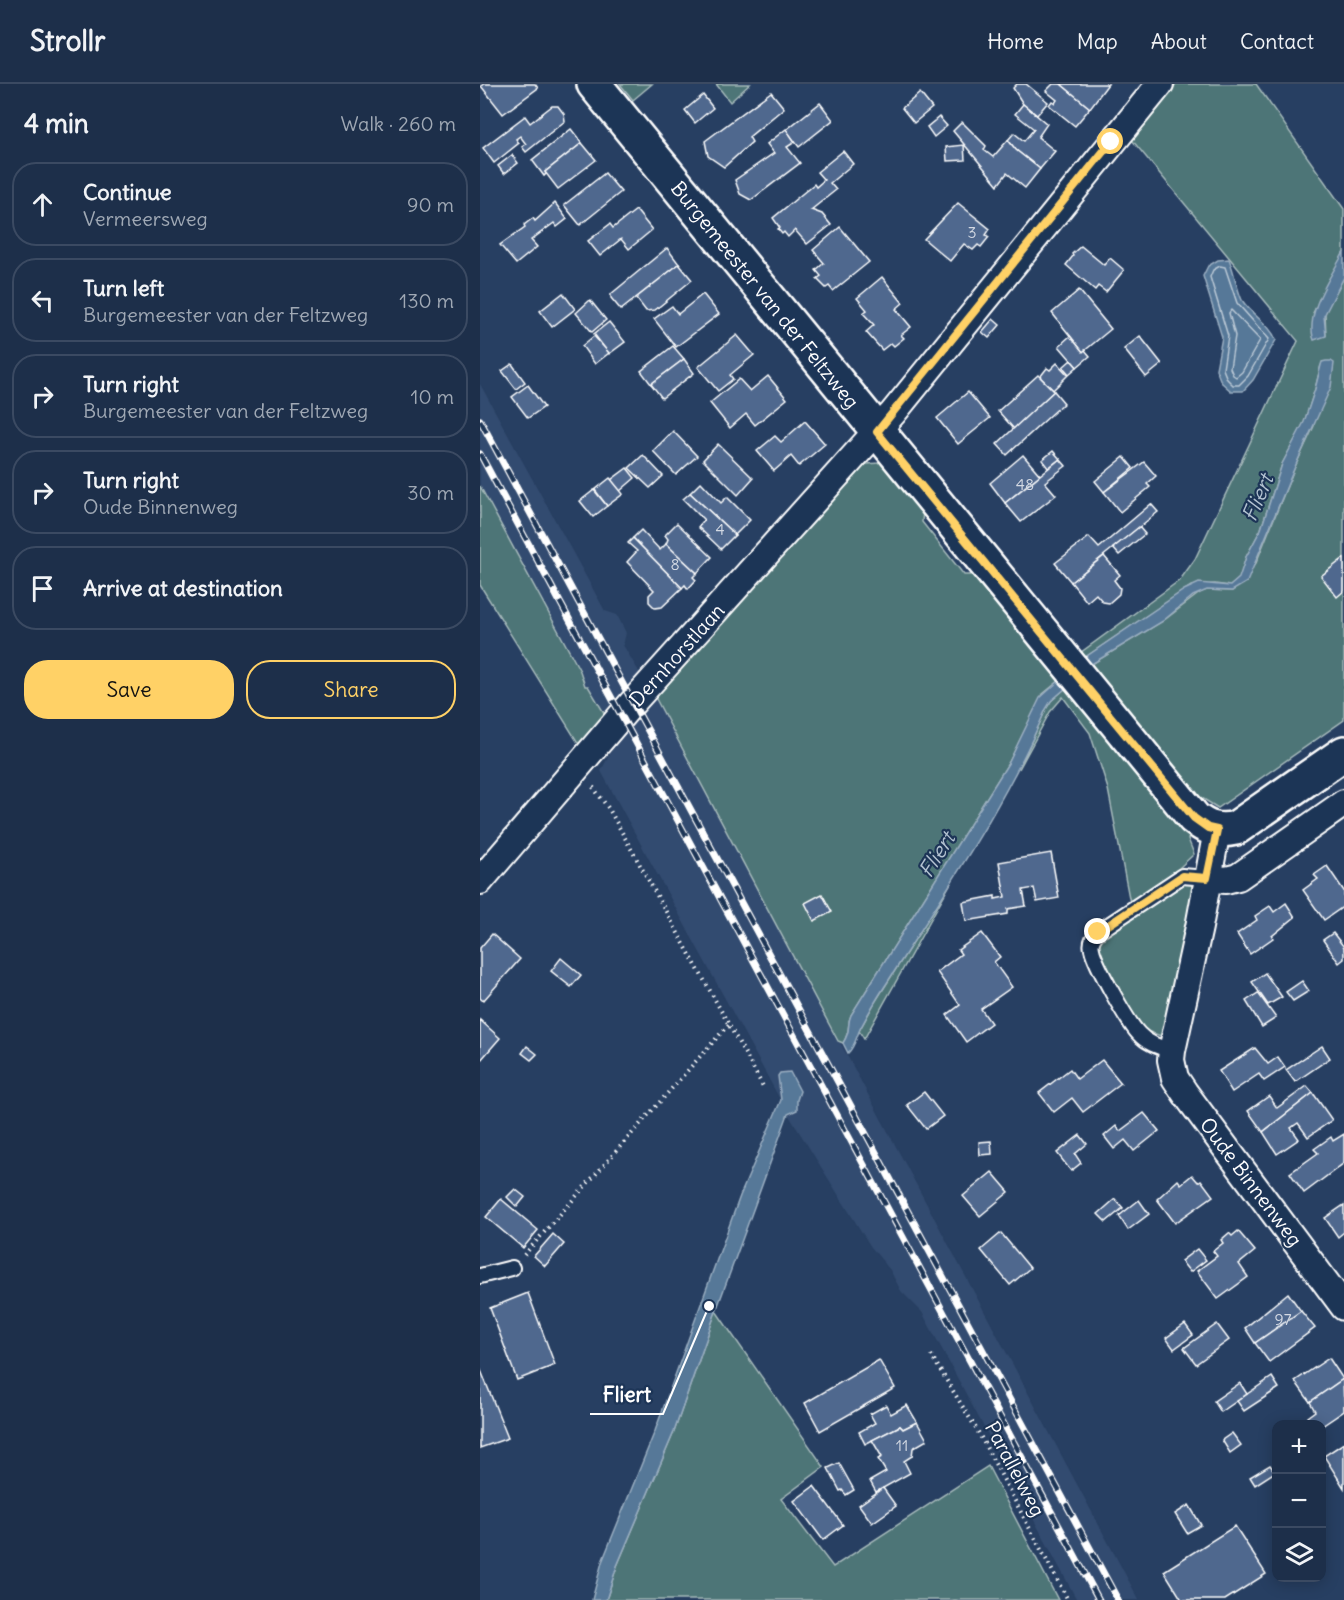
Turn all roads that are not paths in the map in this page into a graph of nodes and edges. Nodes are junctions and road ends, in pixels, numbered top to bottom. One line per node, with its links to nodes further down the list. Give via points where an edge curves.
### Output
1 (594, 84): 3 (street, Burgemeester van der Feltzweg)
2 (1160, 84): 3 (street, Dernhorstlaan)
3 (877, 432): 6 (street, Burgemeester van der Feltzweg, via 1194,818); 8 (street, Dernhorstlaan, via 633,702)
4 (1344, 753): 6 (street, via 1236,828)
5 (1344, 803): 7 (street, via 1238,877)
6 (1217, 830): 7 (street)
7 (1207, 878): 9 (street, Oude Binnenweg); 9 (lane, via 1182,876 1098,932 1092,942 1092,950 1132,1026 1147,1041)
8 (480, 881)
9 (1172, 1050): 12 (street, Oude Binnenweg, via 1175,1078 1185,1093)
10 (512, 1268): 11 (lane)
11 (480, 1276)
12 (1344, 1307)

